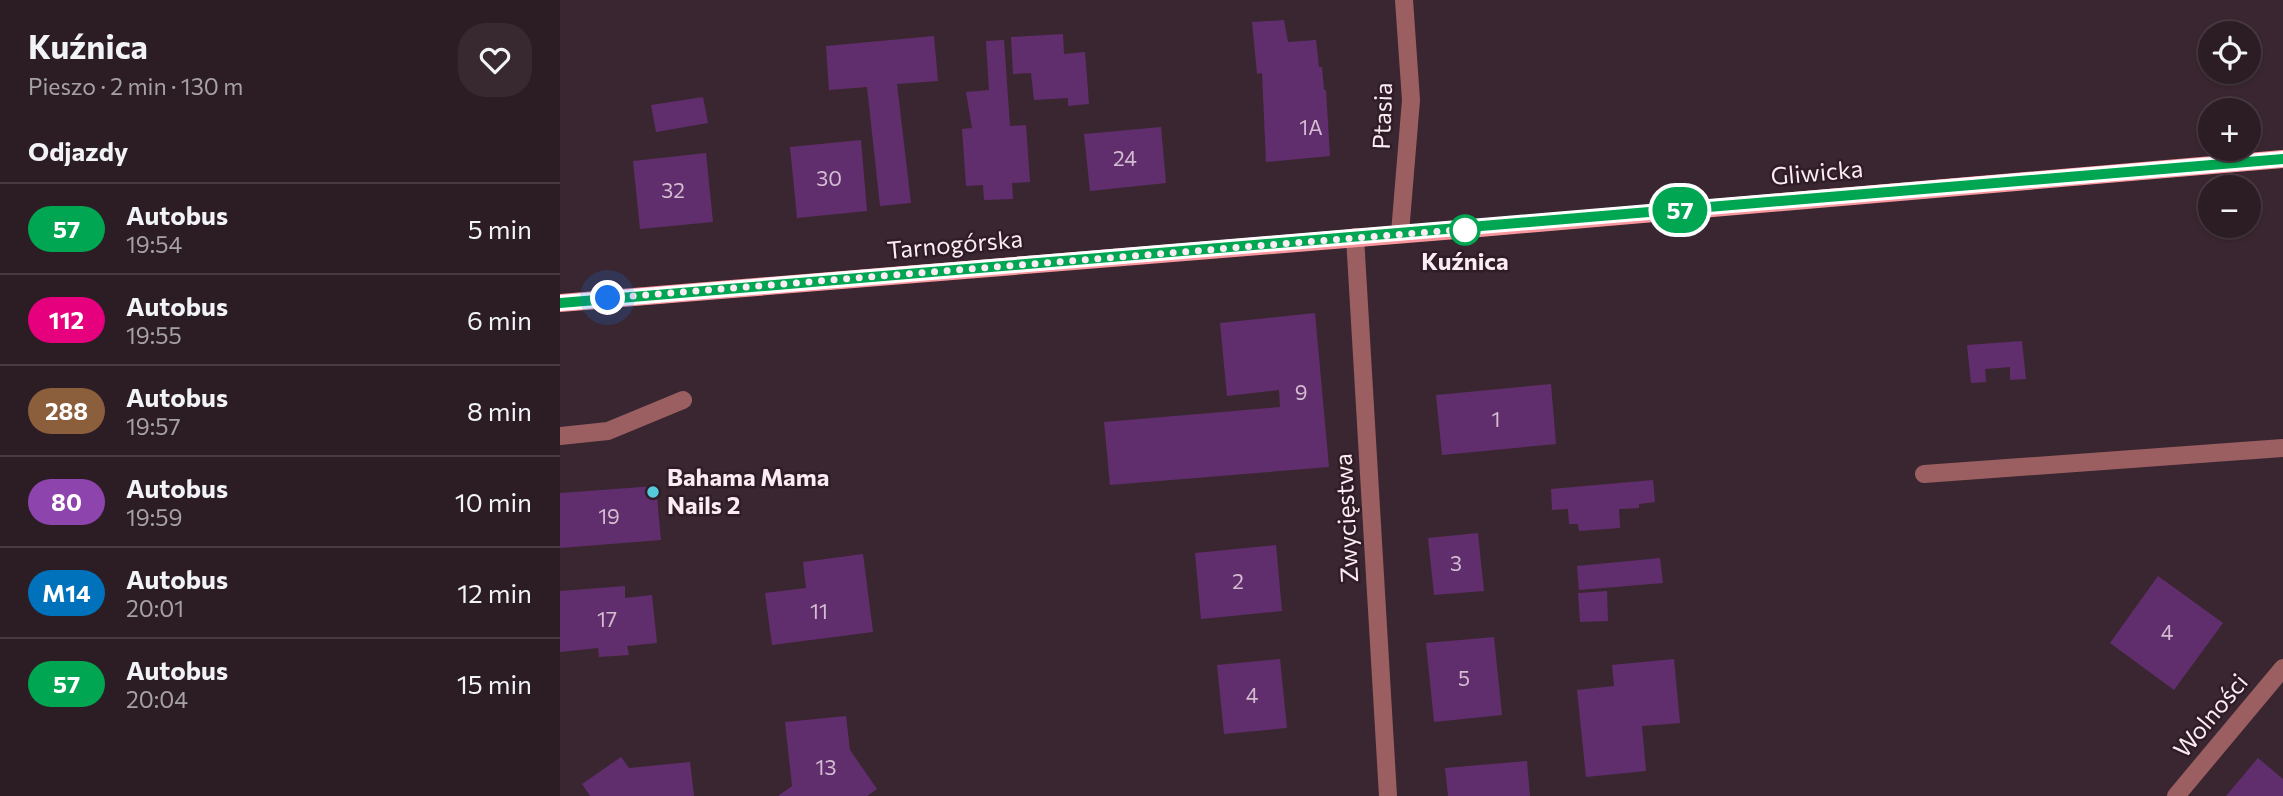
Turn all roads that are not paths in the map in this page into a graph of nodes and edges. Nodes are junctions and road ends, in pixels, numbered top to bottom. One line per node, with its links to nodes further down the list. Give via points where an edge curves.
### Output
1 (1404, 0): 3 (street, Ptasia, via 1411,100)
2 (2283, 159): 3 (main road, Gliwicka)
3 (1400, 233): 4 (main road, Gliwicka)
4 (1355, 237): 5 (main road, Tarnogórska); 11 (street, Zwycięstwa)
5 (560, 303)
6 (683, 400): 7 (street, via 608,431)
7 (560, 436)
8 (2283, 448): 9 (street)
9 (1924, 474)
10 (2283, 668): 12 (street, Wolności)
11 (1388, 796)
12 (2176, 796)

